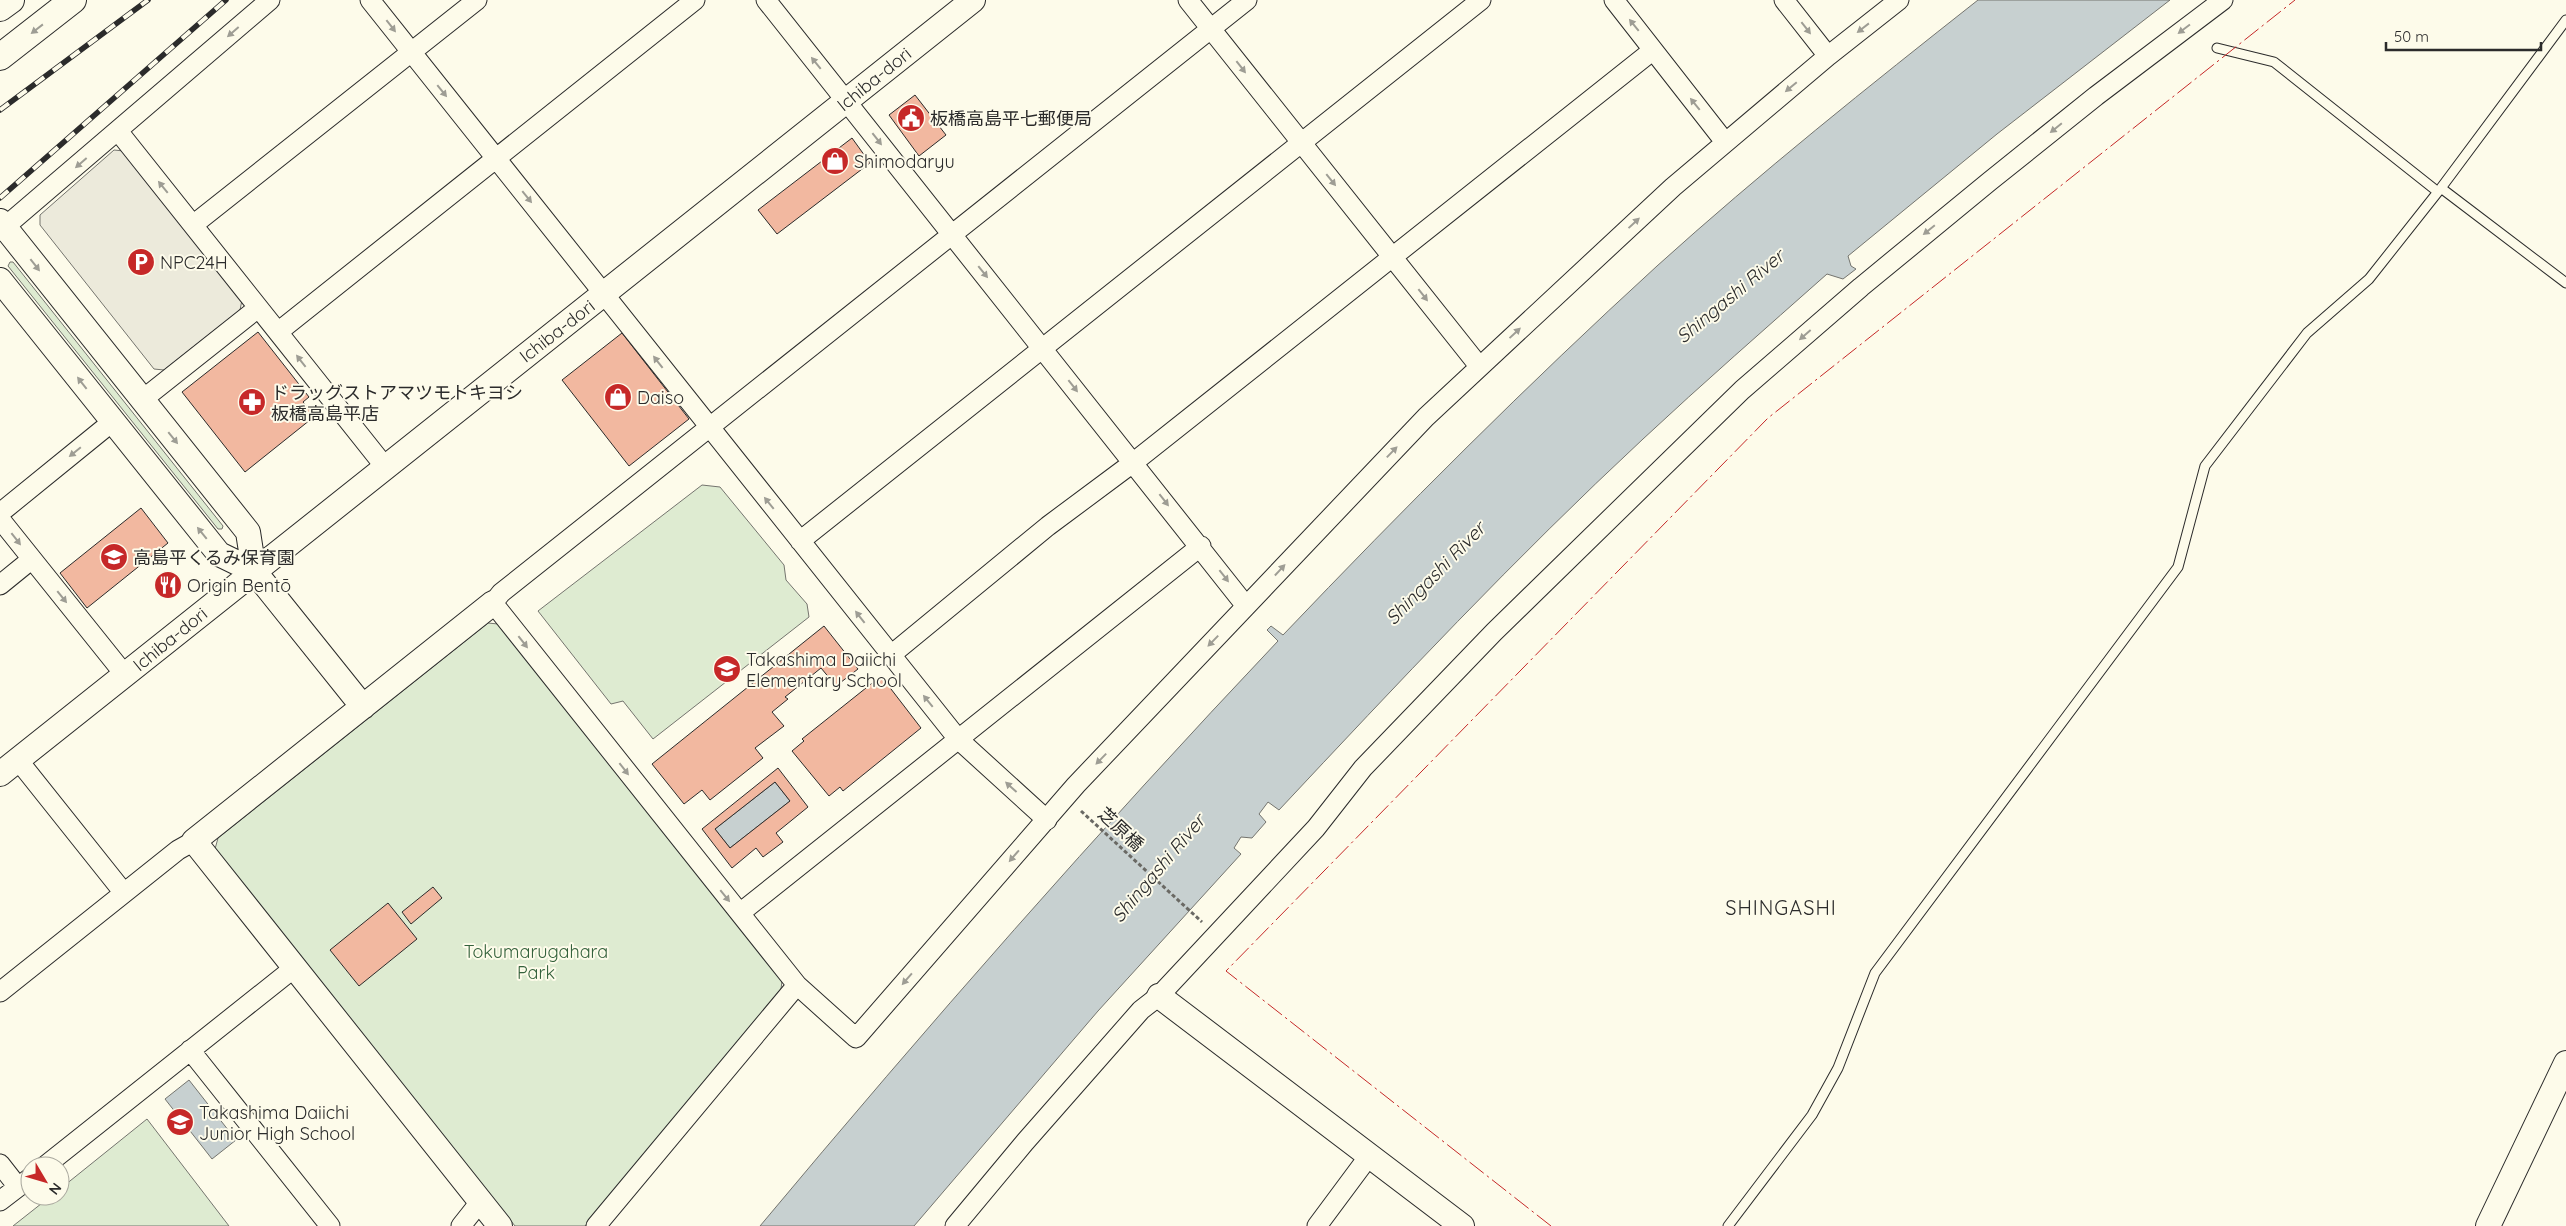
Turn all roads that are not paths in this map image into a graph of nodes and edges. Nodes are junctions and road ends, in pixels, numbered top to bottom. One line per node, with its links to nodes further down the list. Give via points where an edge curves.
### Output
1 (12, 0): 16 (main road)
2 (73, 0): 23 (main road, one-way to 23)
3 (270, 0): 25 (street, one-way to 25)
4 (370, 0): 21 (street, one-way to 21)
5 (477, 0): 21 (street)
6 (696, 0): 28 (street)
7 (766, 0): 24 (street, one-way to 7)
8 (974, 0): 24 (street, Ichiba-dori)
9 (1188, 0): 18 (street)
10 (1247, 0): 18 (street)
11 (1481, 0): 26 (street)
12 (1614, 0): 20 (street, one-way to 12)
13 (1784, 0): 22 (street, one-way to 22)
14 (1899, 0): 22 (street, one-way to 22)
15 (2224, 0): 67 (street, one-way to 67, via 1990,181 1735,396 1487,639 1363,768 1316,828)
16 (0, 8)
17 (2566, 20): 29 (lane)
18 (1211, 29): 26 (street, one-way to 26); 32 (street)
19 (2217, 48): 29 (lane, via 2274,62)
20 (1652, 51): 27 (street, one-way to 20); 33 (street)
21 (411, 52): 28 (street, one-way to 28); 30 (street)
22 (1828, 56): 27 (street, one-way to 27)
23 (0, 57)
24 (847, 101): 32 (street, one-way to 32); 36 (street, Ichiba-dori)
25 (118, 131): 30 (street, one-way to 25); 31 (street, one-way to 31)
26 (1300, 142): 33 (street, one-way to 33); 39 (street)
27 (1725, 142): 40 (street, one-way to 27)
28 (496, 158): 36 (street, one-way to 36); 38 (street)
29 (2439, 190): 35 (lane); 84 (lane, via 2369,279 2308,333 2204,466 2178,567 1875,972 1838,1068 1812,1114)
30 (193, 225): 37 (street)
31 (2, 226): 41 (street, one-way to 41)
32 (952, 234): 39 (street, one-way to 39); 43 (street)
33 (1392, 257): 40 (street, one-way to 40); 44 (street)
34 (0, 280): 42 (street, one-way to 34)
35 (2566, 283)
36 (604, 294): 43 (street, one-way to 36); 45 (street, Ichiba-dori)
37 (258, 308): 38 (street); 41 (street)
38 (278, 332): 45 (street, one-way to 38)
39 (1043, 348): 44 (street, one-way to 44); 48 (street)
40 (1479, 366): 54 (street, one-way to 40, via 1392,452)
41 (142, 400): 51 (street, one-way to 51, via 248,532)
42 (112, 422): 46 (street, one-way to 46); 51 (street, one-way to 42, via 219,554)
43 (710, 428): 48 (street, one-way to 43); 53 (street, via 501,593)
44 (1134, 462): 49 (street, one-way to 49); 55 (street, via 1048,526)
45 (386, 468): 51 (street, Ichiba-dori)
46 (0, 513)
47 (0, 518): 50 (street, one-way to 50)
48 (800, 541): 55 (street, one-way to 48)
49 (1200, 546): 54 (street, one-way to 54); 58 (street)
50 (32, 559): 52 (street); 56 (street, one-way to 56)
51 (254, 571): 56 (street, Ichiba-dori); 57 (street)
52 (0, 585)
53 (493, 604): 57 (street); 63 (street, one-way to 63)
54 (1246, 606): 60 (street, one-way to 60)
55 (891, 655): 58 (street, one-way to 55)
56 (125, 675): 59 (street, Ichiba-dori)
57 (363, 707): 61 (street)
58 (958, 739): 60 (street, one-way to 58); 63 (street)
59 (9, 767): 62 (street)
60 (1046, 820): 65 (street, one-way to 65, via 856,1038)
61 (194, 841): 62 (street); 64 (street)
62 (124, 893): 66 (street)
63 (740, 913): 65 (street)
64 (294, 968): 68 (street); 76 (street)
65 (797, 985): 80 (street)
66 (0, 992)
67 (1159, 996): 71 (street); 81 (street, via 1140,1010)
68 (190, 1050): 70 (street); 77 (street)
69 (2566, 1063): 85 (street)
70 (57, 1156)
71 (1369, 1156): 82 (street); 83 (street)
72 (0, 1164): 73 (street)
73 (20, 1179)
74 (20, 1185): 75 (street)
75 (0, 1201)
76 (480, 1202): 78 (street); 79 (street)
77 (330, 1226)
78 (461, 1226)
79 (500, 1226)
80 (596, 1226)
81 (955, 1226)
82 (1317, 1226)
83 (1462, 1226)
84 (1728, 1226)
85 (2488, 1226)

